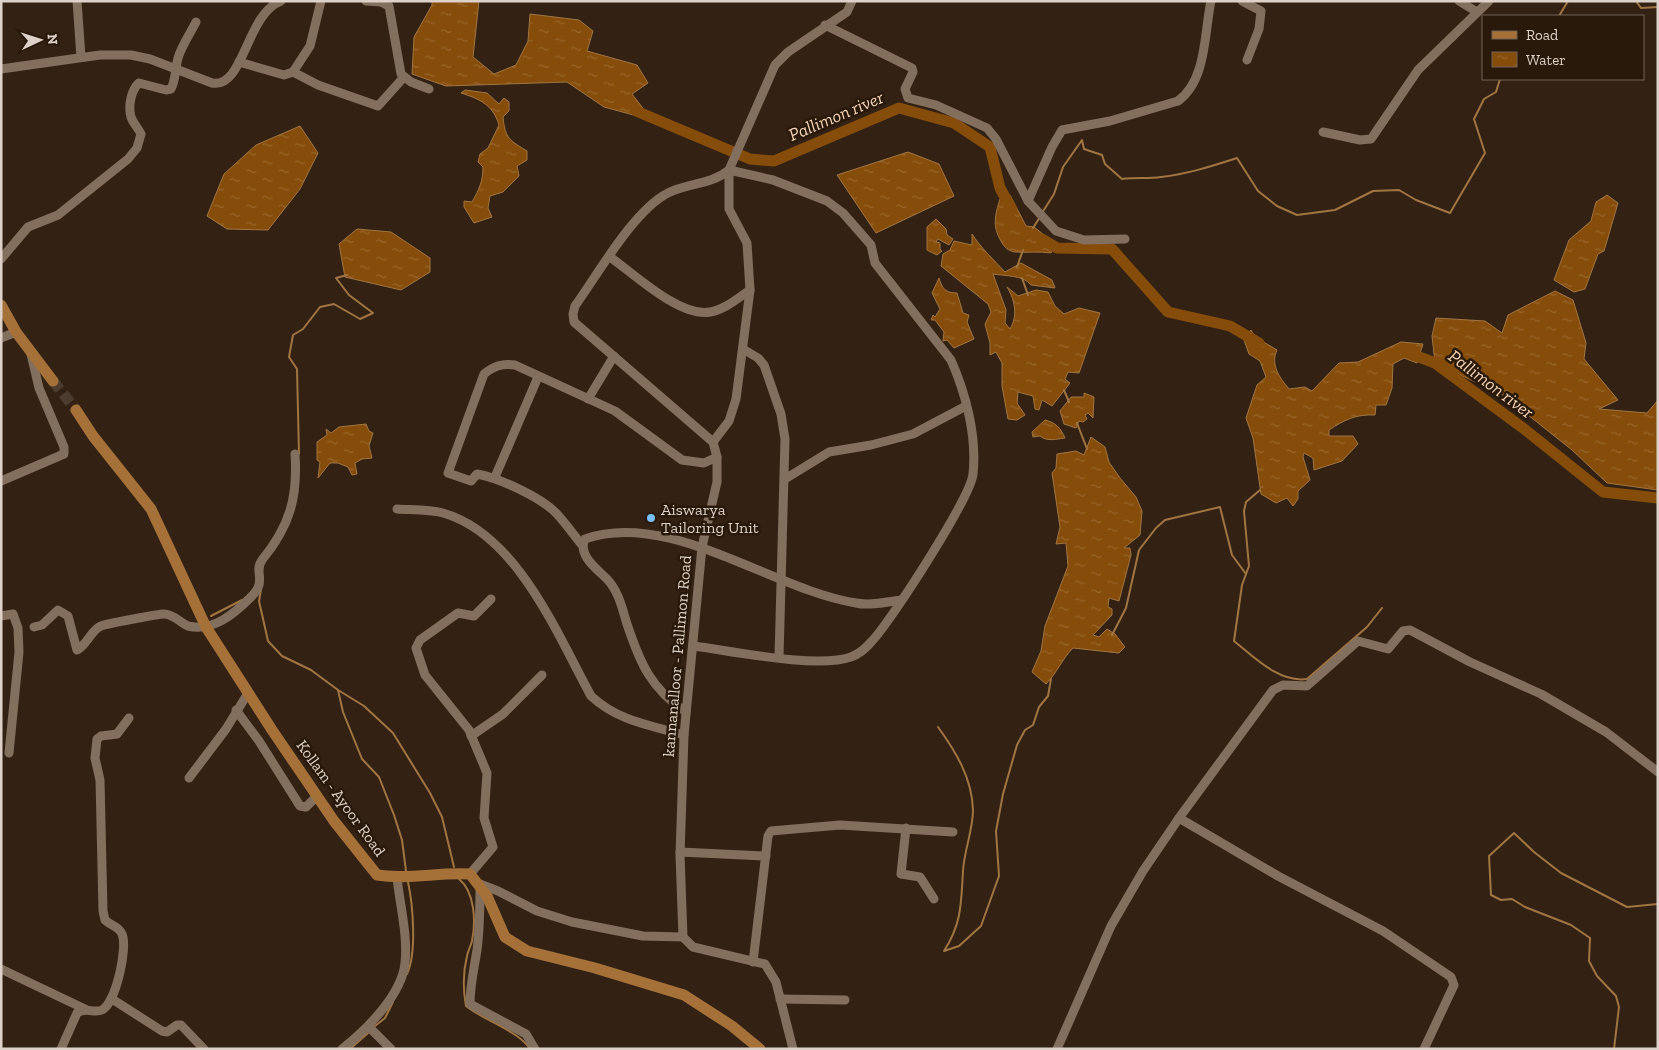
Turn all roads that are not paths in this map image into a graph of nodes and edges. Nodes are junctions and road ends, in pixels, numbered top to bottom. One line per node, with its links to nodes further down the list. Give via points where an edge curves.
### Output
1 (77, 1): 13 (street)
2 (280, 1): 15 (street, via 265,10)
3 (321, 1): 18 (street, via 310,46)
4 (366, 1): 19 (street, via 389,6 399,69)
5 (852, 1): 12 (street, via 847,12)
6 (1211, 1): 23 (street, via 1198,74 1186,95 1178,101 1120,119 1062,130)
7 (1242, 1): 14 (street, via 1260,11 1260,29)
8 (1459, 1): 10 (street)
9 (1489, 1): 10 (street)
10 (1478, 12): 21 (street, via 1418,70 1371,139 1360,140)
11 (196, 22): 16 (street)
12 (825, 25): 22 (street, via 775,65); 23 (street, via 912,68 905,89 908,98 936,105 987,128 996,139)
13 (81, 57): 16 (street, via 131,55); 17 (street)
14 (1246, 60)
15 (239, 62): 16 (street, via 229,79 218,84); 18 (street, via 284,75)
16 (176, 68): 26 (street, via 170,90 139,83 136,86 130,109 140,134 137,148 128,159 54,217 28,227)
17 (1, 69)
18 (293, 72): 19 (street, via 318,85 378,106)
19 (404, 77): 20 (street)
20 (429, 89)
21 (1323, 132)
22 (731, 168): 25 (street, via 719,179 669,193 650,205); 27 (street, via 729,209 747,244); 37 (street, via 808,192 843,212 871,245 875,263 951,360)
23 (1028, 202): 24 (street, via 1056,231 1067,236 1084,240)
24 (1125, 239)
25 (610, 256): 27 (street, via 673,302 695,312 709,313 721,309); 33 (street, via 575,306 573,314 574,322)
26 (1, 259)
27 (750, 290): 31 (street)
28 (1, 305): 29 (main road)
29 (16, 332): 30 (street); 32 (main road)
30 (1, 338)
31 (742, 349): 39 (street, via 740,379 731,414); 43 (street, via 764,364 781,414 785,434)
32 (31, 351): 35 (main road); 44 (street, via 39,388 64,454)
33 (614, 356): 36 (street); 39 (street)
34 (538, 377): 36 (street); 42 (street); 42 (street, via 507,364 500,364 484,374 448,473 471,481 477,474)
35 (53, 381)
36 (588, 399): 41 (street, via 615,412 682,460 704,463)
37 (966, 406): 43 (street, via 913,434 828,452); 50 (street, via 973,451 973,475 969,489)
38 (76, 410): 53 (main road, Kollam - Ayoor Road, via 151,508)
39 (713, 442): 41 (street, kannanalloor - Pallimon Road)
40 (295, 454): 53 (street, via 297,479 289,515 278,540 260,564 260,586 226,620)
41 (717, 457): 47 (street, kannanalloor - Pallimon Road, via 717,482)
42 (495, 477): 46 (street, via 556,512)
43 (785, 479): 48 (street)
44 (1, 481)
45 (397, 509): 61 (street, via 442,513 487,538 517,567 532,588 591,696 606,709 628,720)
46 (582, 545): 47 (street, via 585,539 614,532 661,537); 59 (street, via 593,566 617,592 635,646 653,682 662,694)
47 (702, 547): 48 (street); 54 (street, kannanalloor - Pallimon Road)
48 (780, 579): 50 (street, via 856,604); 55 (street)
49 (491, 599): 62 (street, via 474,616 458,613 420,640 416,648 425,675 463,720)
50 (901, 600): 55 (street, via 873,640 852,656 816,661)
51 (1, 616): 63 (street, via 14,615 19,636)
52 (34, 627): 53 (street, via 42,625 58,610 68,616 77,650 99,626 117,622 164,614 176,617 186,626)
53 (206, 627): 57 (main road, Kollam - Ayoor Road)
54 (694, 646): 55 (street); 59 (street, kannanalloor - Pallimon Road)
55 (779, 656)
56 (542, 675): 62 (street, via 503,714)
57 (248, 693): 58 (street); 66 (main road, Kollam - Ayoor Road)
58 (236, 710): 65 (street, via 226,729); 66 (street, via 300,806 306,808)
59 (686, 712): 61 (street, kannanalloor - Pallimon Road)
60 (129, 718): 79 (street, via 117,734 97,739 95,758 100,780 103,911 105,920 120,929 124,938 119,979)
61 (684, 735): 70 (street, kannanalloor - Pallimon Road)
62 (471, 736): 72 (street, via 487,773 484,818 493,843 492,849)
63 (9, 753)
64 (1658, 772): 67 (street, via 1606,732 1541,694 1407,630 1388,649 1360,640 1355,642 1307,686 1283,685 1273,690)
65 (189, 778)
66 (317, 796): 73 (main road, Kollam - Ayoor Road, via 378,875)
67 (1179, 818): 91 (street, via 1111,926); 92 (street, via 1278,876 1383,931 1451,976 1454,984)
68 (906, 828): 69 (street); 71 (street, via 840,825 776,829 768,833); 75 (street, via 901,874 920,877)
69 (954, 832)
70 (680, 852): 71 (street); 76 (street, kannanalloor - Pallimon Road)
71 (766, 856): 77 (street)
72 (470, 874): 73 (main road, Kollam - Ayoor Road); 74 (main road)
73 (396, 878): 83 (street, via 405,964 391,996)
74 (480, 884): 76 (street, via 537,911 572,922 643,936); 88 (street, via 480,919 470,982 470,1004 526,1034); 89 (main road, via 505,936 527,951 684,995 732,1026)
75 (934, 899)
76 (683, 937): 77 (street, via 693,947)
77 (753, 962): 80 (street, via 765,964 776,982)
78 (1, 969): 82 (street)
79 (112, 999): 82 (street, via 102,1010); 85 (street, via 162,1031 182,1025)
80 (780, 999): 81 (street); 90 (street)
81 (845, 1000)
82 (85, 1009): 84 (street, via 77,1013)
83 (369, 1027): 86 (street); 87 (street)
84 (61, 1049)
85 (204, 1049)
86 (342, 1049)
87 (391, 1049)
88 (535, 1049)
89 (760, 1049)
90 (793, 1049)
91 (1057, 1049)
92 (1424, 1049)

